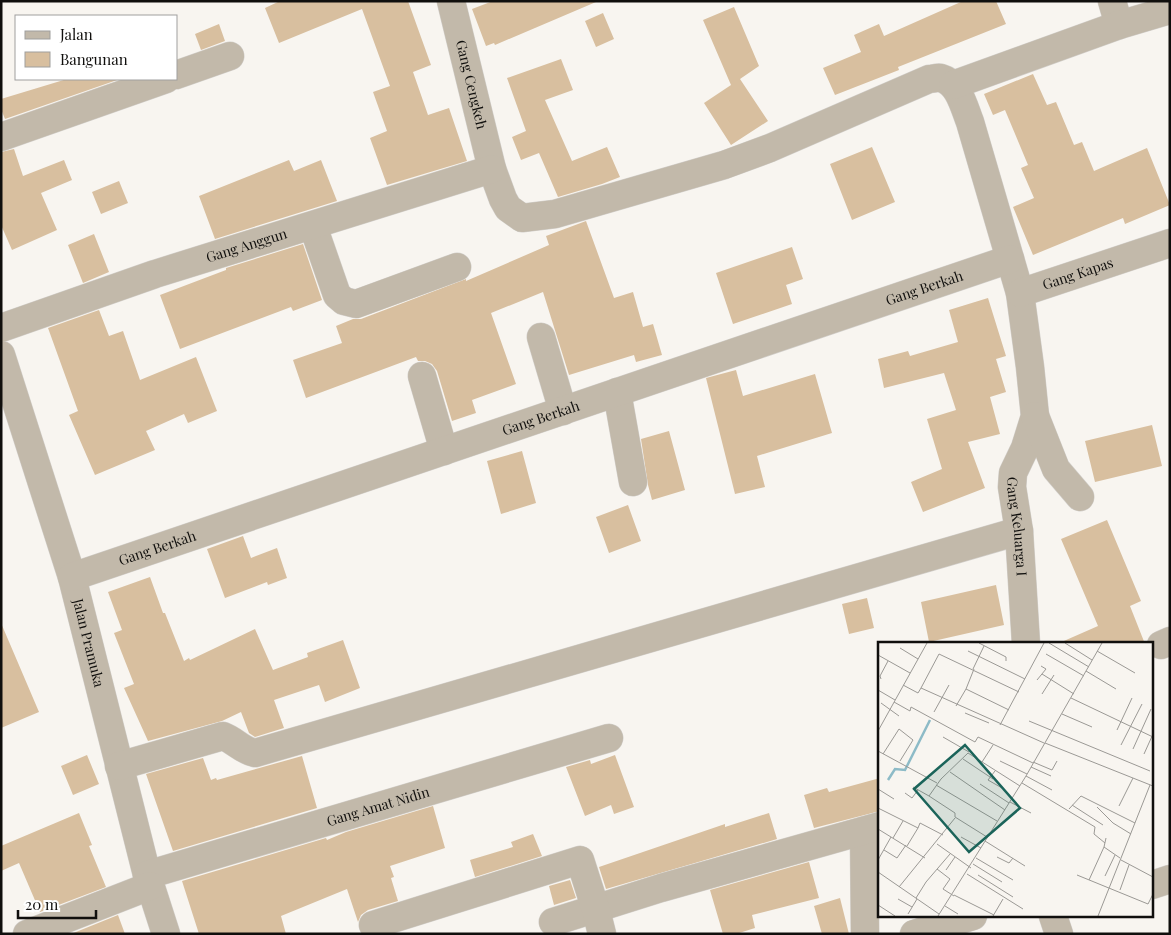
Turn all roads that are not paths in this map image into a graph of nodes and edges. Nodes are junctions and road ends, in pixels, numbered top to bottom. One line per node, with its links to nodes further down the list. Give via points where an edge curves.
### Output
1 (451, 1): 9 (street, Gang Cengkeh)
2 (1170, 10): 3 (street)
3 (1116, 13): 7 (street)
4 (230, 56): 5 (street)
5 (178, 74)
6 (163, 80): 8 (street)
7 (953, 85): 9 (street, Gang Cengkeh, via 940,78 928,80 724,165 541,217 522,218 508,208); 12 (street, via 970,122)
8 (1, 137)
9 (492, 169): 10 (street, Gang Anggun)
10 (313, 226): 13 (street, via 337,295 344,302 356,304); 15 (street, Gang Anggun, via 155,274)
11 (1170, 243): 14 (street, Gang Kapas)
12 (1010, 259): 14 (street); 19 (street, Gang Berkah)
13 (457, 268)
14 (1020, 292): 21 (street, Gang Keluarga I)
15 (1, 328)
16 (542, 337): 20 (street)
17 (1, 355): 26 (street, Jalan Pramuka)
18 (422, 376): 22 (street)
19 (617, 392): 20 (street, Gang Berkah); 23 (street)
20 (563, 411): 22 (street, Gang Berkah)
21 (1035, 416): 24 (street, via 1056,469); 25 (street, Gang Keluarga I, via 1013,473)
22 (444, 451): 26 (street, Gang Berkah)
23 (634, 482)
24 (1080, 497)
25 (1018, 531): 27 (street, Gang Keluarga I); 29 (street, via 255,753 244,751 223,736)
26 (72, 577): 29 (street, Jalan Pramuka)
27 (1026, 642)
28 (609, 738): 32 (street, Gang Amat Nidin)
29 (119, 766): 32 (street, Jalan Pramuka)
30 (872, 828): 36 (street, via 661,888); 40 (street)
31 (1170, 878): 33 (street)
32 (149, 881): 38 (street, Gang Amat Nidin); 39 (street, Jalan Pramuka)
33 (1154, 884)
34 (967, 918): 41 (street)
35 (553, 922): 36 (street)
36 (599, 922): 37 (street, via 580,860)
37 (373, 925)
38 (27, 934)
39 (166, 934)
40 (865, 934)
41 (914, 934)

